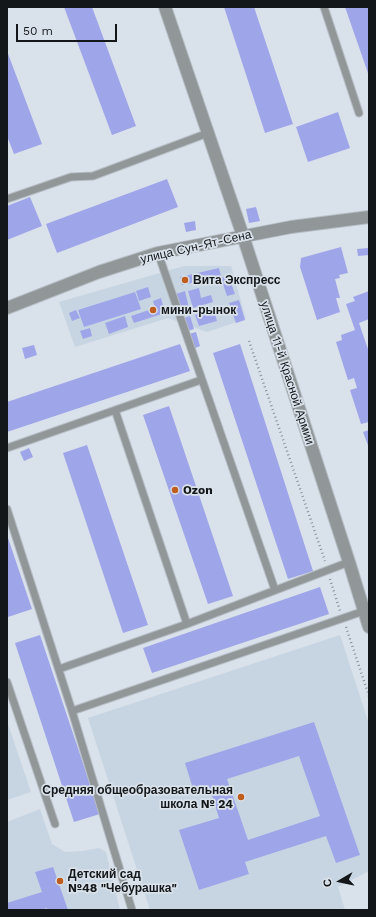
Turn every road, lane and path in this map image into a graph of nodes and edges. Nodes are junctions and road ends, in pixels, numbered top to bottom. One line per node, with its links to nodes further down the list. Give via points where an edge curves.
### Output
1 (165, 7): 4 (street, улица 11-й Красной Армии)
2 (324, 7): 3 (lane)
3 (359, 113)
4 (208, 133): 5 (lane, via 93,176 71,177); 7 (street, улица 11-й Красной Армии)
5 (7, 199)
6 (369, 217): 7 (street, улица Сун-Ят-Сена)
7 (243, 236): 8 (street, улица Сун-Ят-Сена); 15 (street, улица 11-й Красной Армии)
8 (158, 253): 9 (street, улица Сун-Ят-Сена, via 99,272); 11 (lane)
9 (7, 308)
10 (249, 341): 16 (path)
11 (202, 380): 12 (lane); 17 (lane)
12 (115, 410): 13 (lane); 20 (lane)
13 (7, 448)
14 (7, 509): 22 (lane)
15 (349, 562): 16 (lane); 18 (street, улица 11-й Красной Армии)
16 (328, 570): 17 (lane); 19 (path)
17 (275, 590): 20 (lane)
18 (364, 611): 19 (lane); 21 (street, улица 11-й Красной Армии)
19 (343, 618): 24 (path); 26 (lane)
20 (187, 624): 22 (lane)
21 (369, 626)
22 (59, 669): 26 (lane)
23 (7, 682): 27 (lane)
24 (367, 686): 25 (path)
25 (369, 696)
26 (72, 711): 28 (lane)
27 (55, 824)
28 (132, 910)

